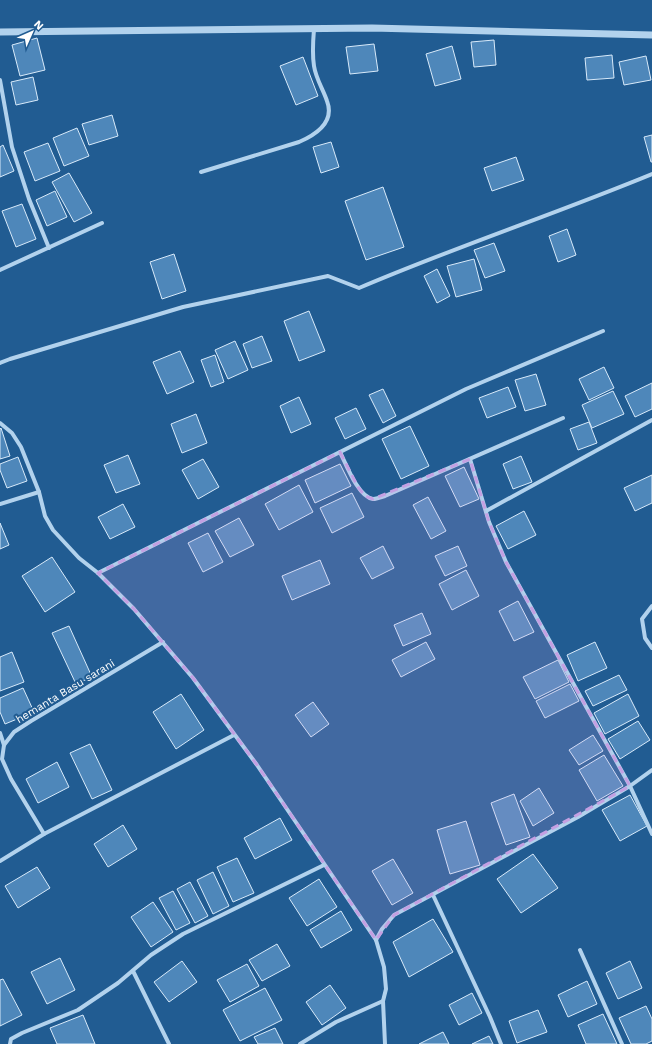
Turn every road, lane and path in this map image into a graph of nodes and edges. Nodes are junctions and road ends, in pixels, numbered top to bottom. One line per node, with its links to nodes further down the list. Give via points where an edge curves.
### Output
1 (314, 29): 2 (street); 3 (street, via 372,28); 5 (street, via 314,66 328,102 327,121 311,136 299,142)
2 (0, 32)
3 (652, 35)
4 (0, 80): 8 (street, via 12,147 24,186)
5 (201, 172)
6 (652, 174): 11 (street, via 358,288 328,276 183,307)
7 (102, 223): 8 (street)
8 (49, 248): 9 (street)
9 (0, 270)
10 (603, 331): 15 (street, via 466,389)
11 (0, 363)
12 (563, 418): 16 (street)
13 (652, 420): 19 (street)
14 (0, 423): 17 (street, via 12,433 21,447)
15 (340, 452): 16 (street, via 365,496 374,499); 20 (street)
16 (470, 459): 19 (street)
17 (39, 492): 18 (street); 20 (street, via 45,516 53,530 79,558)
18 (0, 504)
19 (486, 511): 28 (street, via 496,540 520,589)
20 (98, 573): 22 (street)
21 (652, 606): 23 (street, via 642,619 645,638)
22 (163, 642): 25 (street); 26 (street, hemanta Basu sarani, via 14,732)
23 (652, 648)
24 (0, 733): 26 (street)
25 (234, 735): 29 (street); 32 (street)
26 (4, 745): 29 (street, via 2,760)
27 (652, 770): 28 (street)
28 (630, 786): 30 (street); 33 (street)
29 (44, 834): 31 (street)
30 (652, 834)
31 (0, 861)
32 (324, 865): 34 (street); 36 (street, via 183,934 151,955)
33 (433, 895): 34 (street, via 394,915); 42 (street)
34 (376, 940): 37 (street, via 384,967 386,989)
35 (580, 950): 43 (street)
36 (133, 971): 38 (street, via 78,1010 22,1033 11,1039); 39 (street)
37 (383, 1001): 40 (street, via 336,1022); 41 (street)
38 (10, 1044)
39 (168, 1044)
40 (300, 1044)
41 (385, 1044)
42 (501, 1044)
43 (622, 1044)

